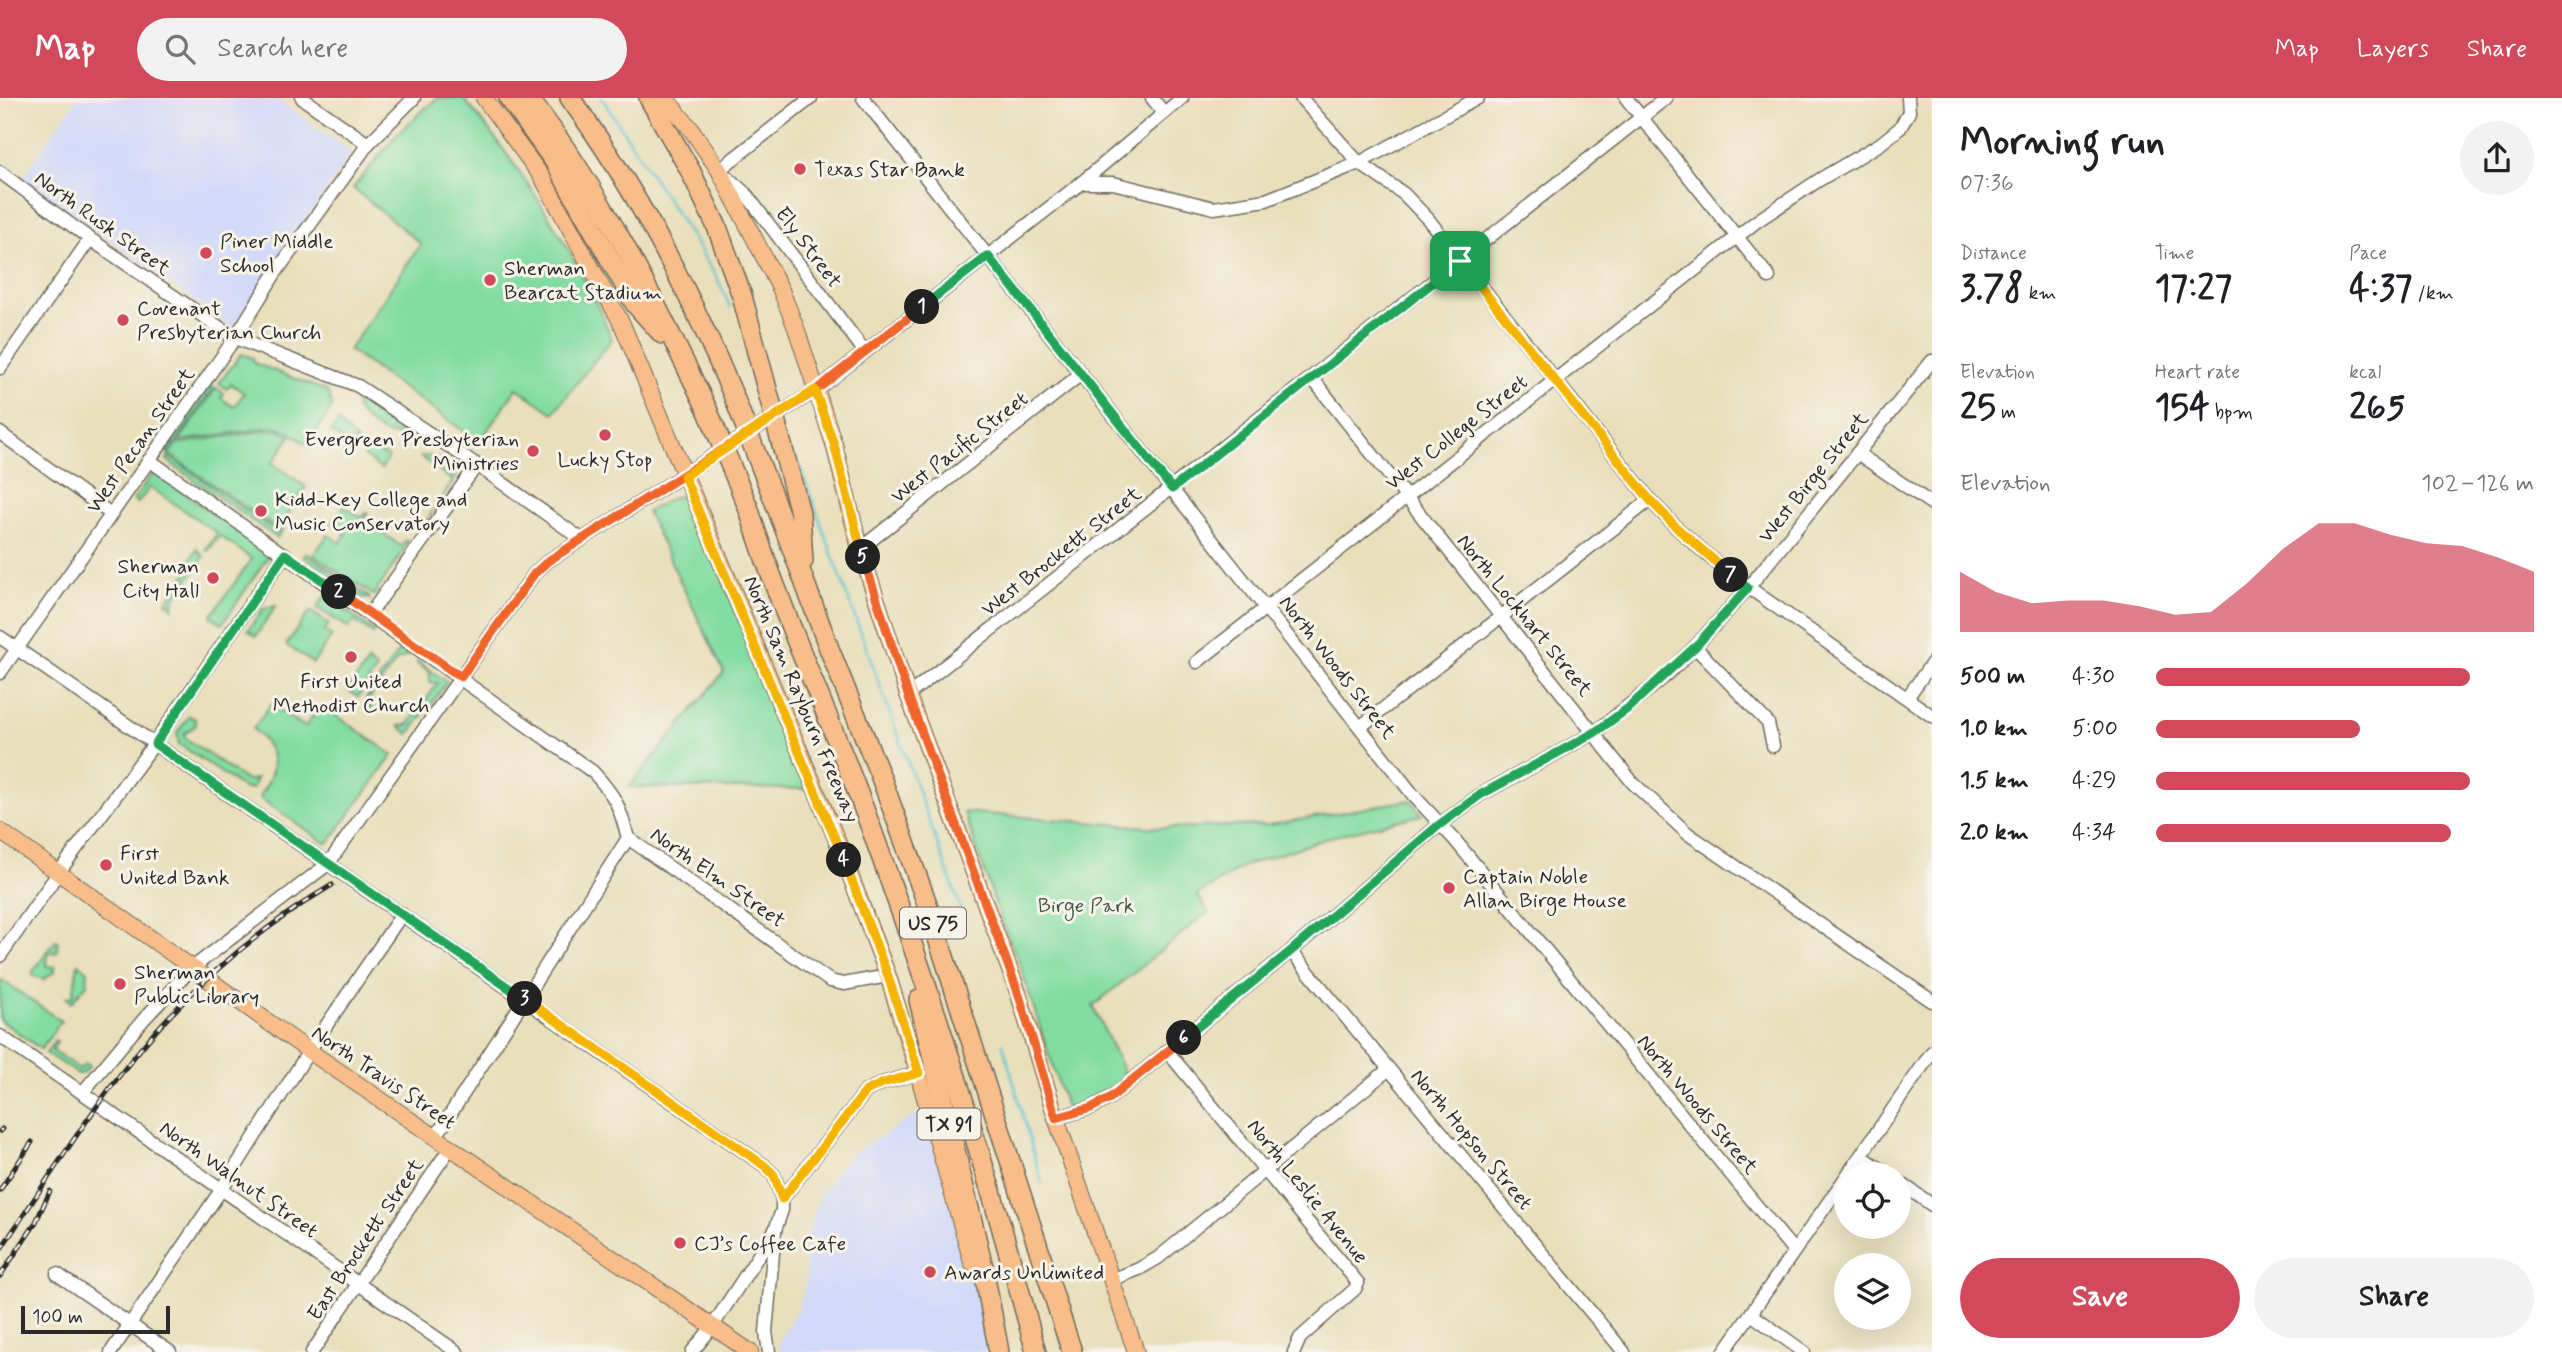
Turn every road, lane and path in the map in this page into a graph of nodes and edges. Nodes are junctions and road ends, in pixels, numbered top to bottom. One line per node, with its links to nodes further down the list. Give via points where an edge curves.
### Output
1 (302, 98): 20 (street)
2 (414, 98): 20 (street, West Pecan Street)
3 (484, 98): 43 (main road, North Sam Rayburn Freeway, via 542,177 622,324)
4 (509, 98): 31 (highway, via 555,162 636,305)
5 (528, 98): 31 (highway, North Sam Rayburn Freeway / US 75, via 614,229)
6 (570, 98): 52 (highway, North Sam Rayburn Freeway / US 75, bridge, via 630,190 705,328)
7 (649, 98): 52 (highway, bridge, via 717,227 742,296 800,513)
8 (664, 98): 22 (main road)
9 (811, 98): 22 (street)
10 (863, 98): 27 (street, North Woods Street)
11 (1152, 98): 18 (street)
12 (1182, 98): 18 (street)
13 (1301, 98): 21 (street)
14 (1478, 98): 21 (street)
15 (1626, 98): 19 (street)
16 (1666, 98): 19 (street, West Brockett Street)
17 (1908, 98): 25 (street, West College Street, via 1909,112 1900,128)
18 (1164, 113): 24 (street)
19 (1641, 117): 25 (street); 28 (street, West Brockett Street)
20 (368, 144): 30 (street, West Pecan Street)
21 (1359, 163): 24 (street, via 1266,200 1214,208 1113,183); 28 (street, via 1404,194)
22 (719, 170): 32 (street, Ely Street, via 746,194); 38 (main road, via 781,290)
23 (0, 172): 26 (street, North Rusk Street)
24 (1081, 183): 27 (street)
25 (1737, 237): 29 (street); 37 (street, West College Street)
26 (90, 239): 30 (street, North Rusk Street); 34 (street)
27 (988, 256): 32 (street); 35 (street, North Woods Street)
28 (1460, 261): 36 (street, West Brockett Street); 37 (street)
29 (1769, 277)
30 (235, 338): 41 (street, West Pecan Street); 42 (street, North Rusk Street, via 358,386)
31 (678, 350): 76 (highway, North Sam Rayburn Freeway / US 75, bridge, via 748,507 766,566 856,786)
32 (865, 352): 38 (street)
33 (1932, 361): 40 (street, West Birge Street)
34 (0, 368)
35 (1081, 374): 44 (street, North Woods Street); 50 (street, West Pacific Street)
36 (1312, 378): 44 (street, West Brockett Street); 45 (street, North Lockhart Street)
37 (1554, 379): 45 (street, West College Street); 46 (street)
38 (815, 390): 43 (street); 50 (main road, via 834,444)
39 (0, 433): 48 (street)
40 (1857, 453): 47 (street); 53 (street, West Birge Street)
41 (149, 460): 48 (street, West Pecan Street); 51 (street, North Elm Street)
42 (477, 465): 49 (street, North Rusk Street); 55 (street)
43 (684, 476): 49 (street); 81 (main road, North Sam Rayburn Freeway, via 840,848)
44 (1172, 489): 54 (street, North Woods Street); 64 (street, West Brockett Street)
45 (1407, 497): 54 (street, West College Street); 56 (street, North Lockhart Street)
46 (1650, 500): 53 (street); 56 (street)
47 (1932, 504)
48 (111, 514): 59 (street, West Pecan Street)
49 (580, 538): 63 (street, via 534,574)
50 (860, 549): 64 (main road)
51 (285, 554): 55 (street, North Elm Street); 69 (street)
52 (804, 579): 120 (highway, North Sam Rayburn Freeway / US 75, via 925,898)
53 (1748, 588): 58 (street, West Birge Street); 65 (street)
54 (1265, 607): 60 (street, West College Street); 67 (street, North Woods Street)
55 (370, 614): 63 (street, North Elm Street)
56 (1502, 617): 67 (street); 68 (street, North Lockhart Street)
57 (0, 637): 59 (street)
58 (1695, 647): 68 (street, West Birge Street); 70 (street, via 1768,723)
59 (17, 649): 62 (street, West Pecan Street); 69 (street)
60 (1197, 662)
61 (1932, 663): 65 (street)
62 (0, 673)
63 (461, 677): 73 (street, North Elm Street, via 593,772 614,794); 74 (street)
64 (908, 695): 91 (main road, via 1019,995)
65 (1907, 698): 66 (street)
66 (1932, 716)
67 (1360, 727): 71 (street, North Woods Street)
68 (1594, 733): 71 (street, West Birge Street, via 1480,795); 83 (street, North Lockhart Street, via 1633,783 1687,833)
69 (155, 744): 74 (street); 75 (street)
70 (1773, 746)
71 (1439, 825): 78 (street, West Birge Street); 104 (street, North Woods Street)
72 (0, 831): 75 (main road, North Travis Street)
73 (628, 838): 81 (street, North Elm Street, via 830,981 844,984); 82 (street)
74 (328, 863): 77 (street); 80 (street)
75 (59, 872): 79 (street); 80 (main road, North Travis Street)
76 (895, 897): 118 (highway, TX 91, via 984,1267); 119 (highway, North Sam Rayburn Freeway / US 75, via 1007,1241)
77 (402, 914): 82 (street); 85 (street)
78 (1291, 951): 86 (street, West Birge Street); 88 (street, North Hopson Street)
79 (0, 957)
80 (191, 969): 85 (main road, North Travis Street); 90 (street)
81 (888, 976): 89 (main road, North Sam Rayburn Freeway)
82 (523, 998): 92 (street); 101 (street, via 765,1166 774,1175)
83 (1932, 1001)
84 (0, 1036): 90 (street, North Walnut Street)
85 (309, 1051): 92 (main road, North Travis Street); 98 (street)
86 (1167, 1051): 91 (street, West Birge Street, via 1110,1098); 97 (street, North Leslie Avenue)
87 (1932, 1052): 94 (street)
88 (1389, 1069): 97 (street); 123 (street, North Hopson Street)
89 (919, 1073): 101 (street, via 866,1091); 118 (main road, North Sam Rayburn Freeway)
90 (82, 1093): 98 (street, North Walnut Street)
91 (1056, 1118): 106 (main road)
92 (435, 1138): 93 (main road, North Travis Street)
93 (450, 1148): 107 (street, East Brockett Street); 110 (main road, North Travis Street)
94 (1861, 1156): 95 (street); 96 (street)
95 (1857, 1162)
96 (1870, 1162)
97 (1267, 1170): 106 (street, via 1158,1258); 122 (street, North Leslie Avenue, via 1358,1283 1300,1338)
98 (221, 1189): 107 (street, North Walnut Street); 109 (street)
99 (1911, 1190): 102 (street)
100 (1834, 1194): 104 (street)
101 (782, 1199): 103 (street)
102 (1932, 1205)
103 (775, 1230): 110 (street); 117 (street, via 766,1332)
104 (1794, 1251): 108 (street)
105 (57, 1274): 109 (street)
106 (1111, 1280): 121 (main road)
107 (358, 1285): 113 (street, East Brockett Street); 114 (street, North Walnut Street)
108 (1751, 1314): 124 (street); 125 (street)
109 (129, 1324): 111 (street); 112 (street)
110 (712, 1327): 115 (street); 116 (main road, North Travis Street)
111 (111, 1352)
112 (170, 1352)
113 (312, 1352)
114 (457, 1352)
115 (692, 1352)
116 (750, 1352)
117 (769, 1352)
118 (998, 1352)
119 (1036, 1352)
120 (1072, 1352)
121 (1136, 1352)
122 (1294, 1352)
123 (1624, 1352)
124 (1724, 1352)
125 (1804, 1352)

